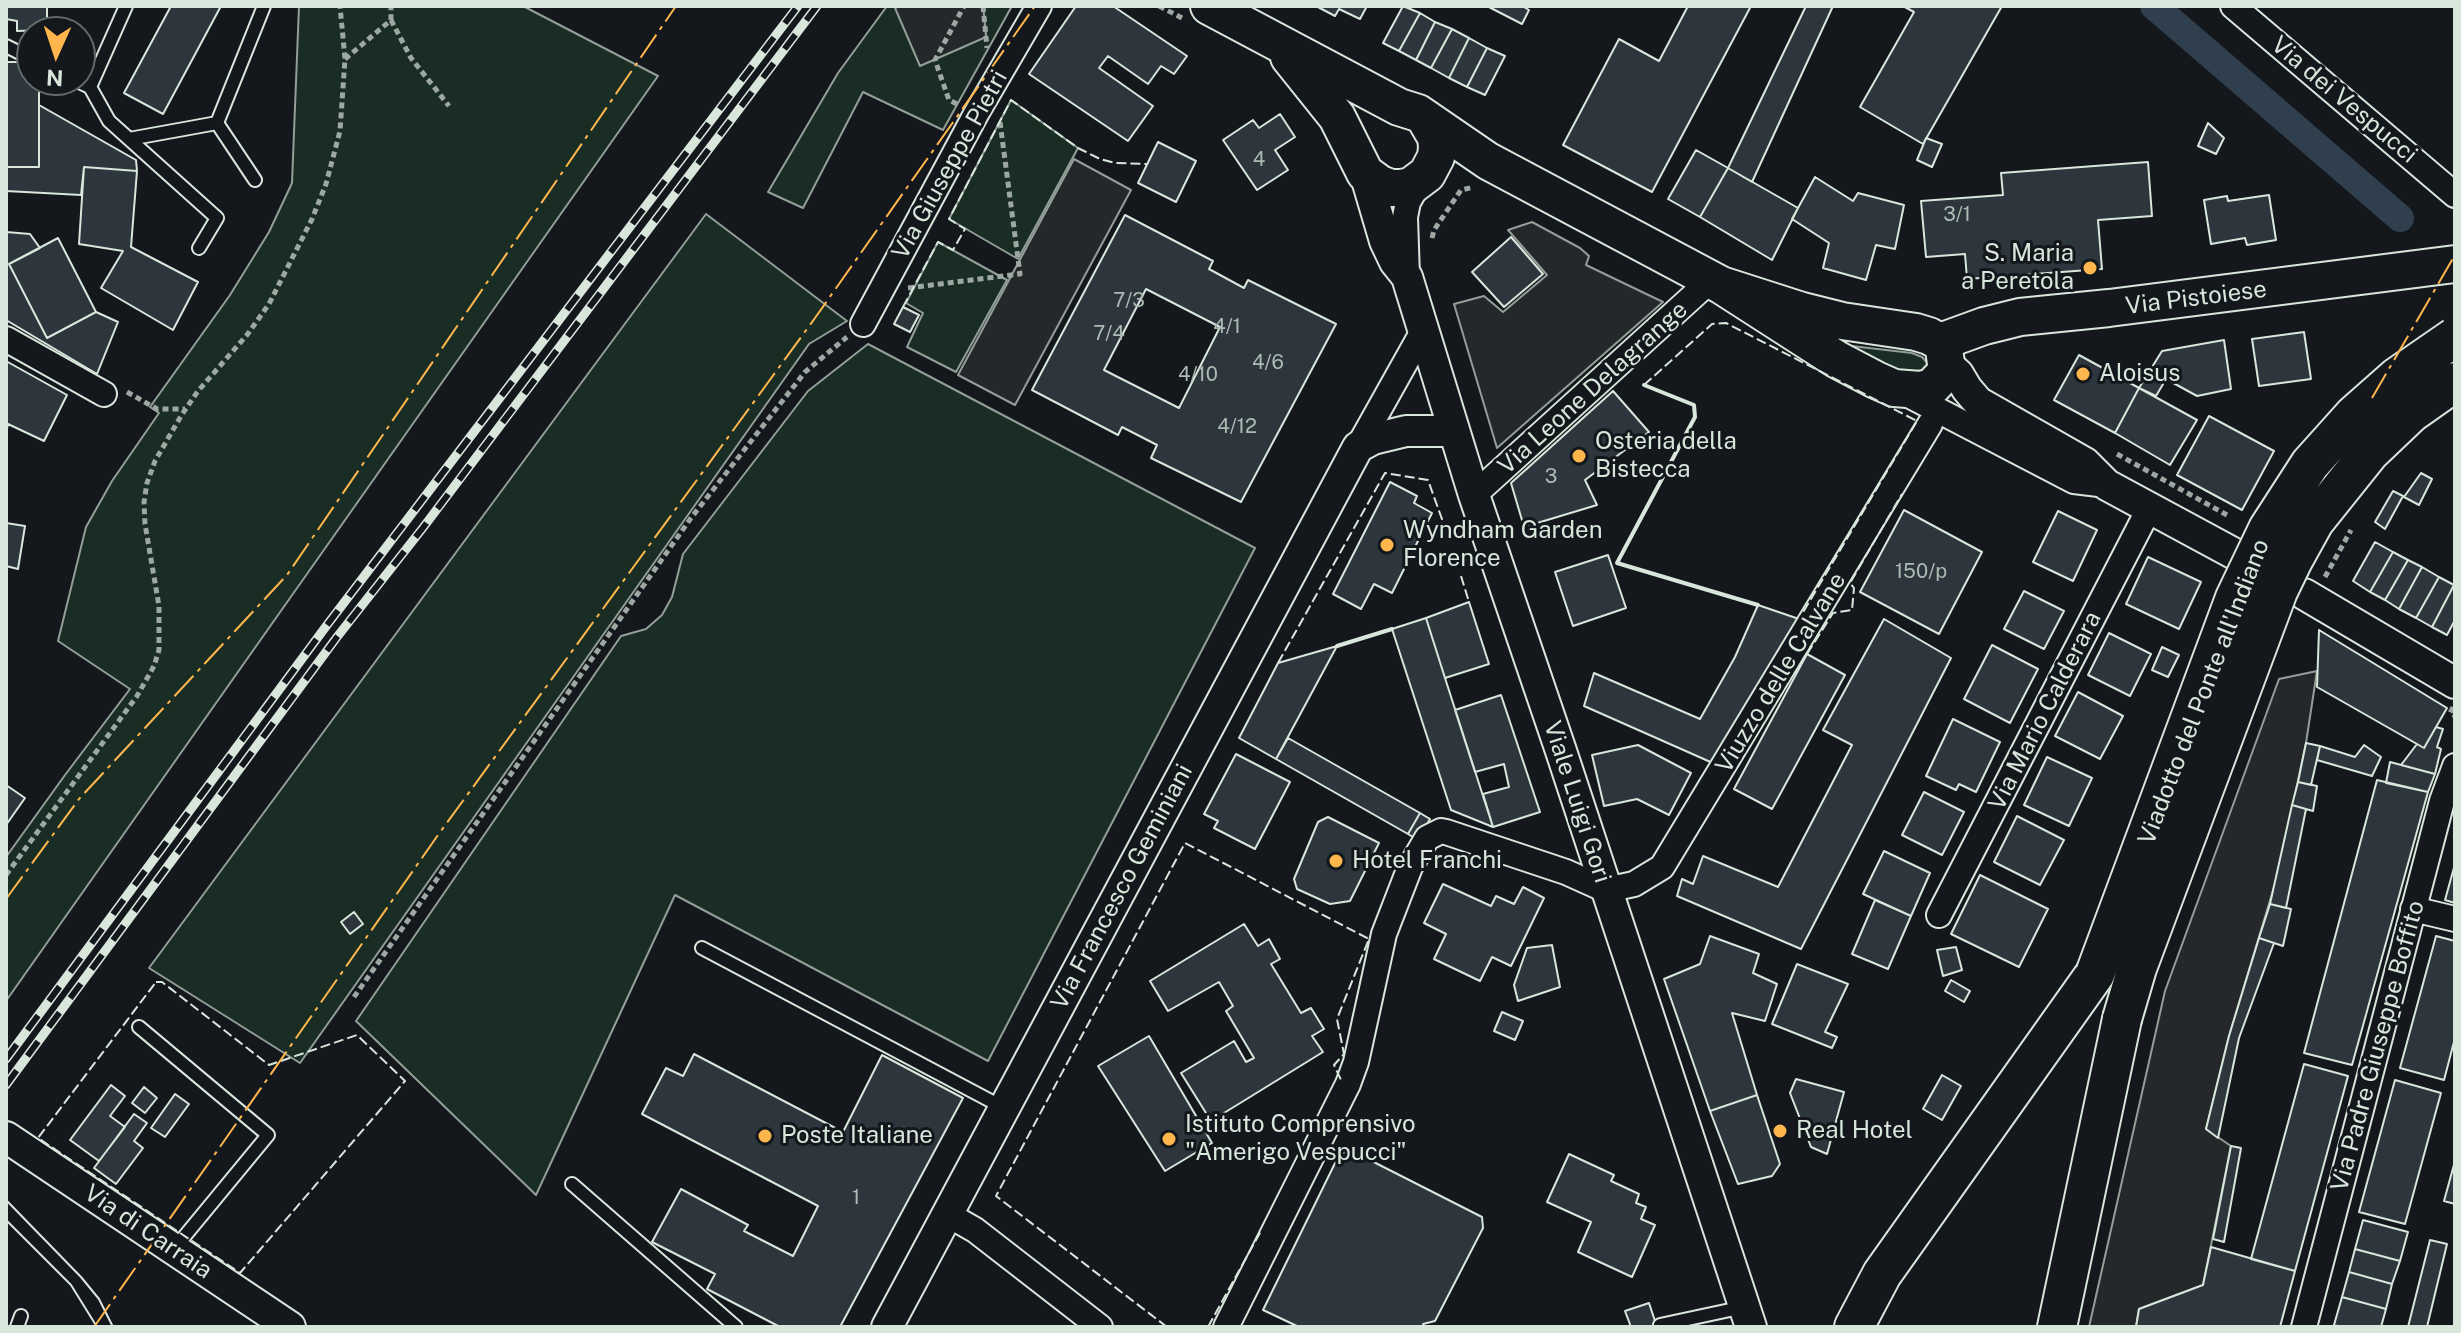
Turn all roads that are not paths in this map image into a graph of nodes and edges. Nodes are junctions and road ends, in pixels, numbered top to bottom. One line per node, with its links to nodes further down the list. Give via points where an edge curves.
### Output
1 (126, 6): 7 (lane)
2 (264, 6): 10 (lane)
3 (1039, 6): 21 (street, Via Giuseppe Pietri)
4 (1209, 6): 6 (main road)
5 (2233, 6): 16 (street, Via dei Vespucci)
6 (1280, 46): 9 (main road); 12 (main road, via 1337,117)
7 (96, 74)
8 (95, 96): 11 (lane, via 109,121)
9 (1412, 113): 12 (main road, via 1379,111 1363,124 1356,143); 13 (main road); 14 (main road, via 1436,137 1436,157)
10 (217, 123): 11 (lane); 15 (lane)
11 (129, 139): 17 (lane, via 217,218)
12 (1361, 163): 14 (main road, via 1391,188 1411,186); 19 (street, Viale Luigi Gori, via 1385,241)
13 (1484, 174): 14 (main road, via 1460,164); 20 (main road)
14 (1423, 178): 19 (street, Viale Luigi Gori, via 1405,217)
15 (255, 180)
16 (2455, 195)
17 (199, 248)
18 (2455, 264): 25 (main road, Via Pistoiese, via 2020,317 1984,326)
19 (1407, 277): 22 (street, Viale Luigi Gori)
20 (1716, 282): 25 (main road, via 1842,321 1916,332); 28 (main road, via 1836,359); 34 (street, Via Leone Delagrange)
21 (863, 324)
22 (1423, 331): 31 (street, Viale Luigi Gori); 32 (street, Via Francesco Geminiani)
23 (2455, 337): 58 (highway, Viadotto del Ponte all'Indiano, bridge, via 2354,415 2310,464 2268,529 2235,598 2095,974 1882,1274)
24 (6, 339): 29 (street)
25 (1944, 353): 28 (main road, via 1943,377 1932,387); 33 (street, via 1978,402 2085,463)
26 (2455, 369): 37 (street, via 2411,400 2333,485 2305,527)
27 (2455, 382): 59 (highway, Viadotto del Ponte all'Indiano, bridge, via 2411,413 2370,452 2314,522 2278,591 2137,968)
28 (1894, 388): 33 (street, via 2074,481)
29 (104, 394)
30 (1930, 424): 40 (street, Viuzzo delle Calvane, via 1662,867 1634,884)
31 (1454, 431): 32 (street, via 1406,431); 34 (street, Viale Luigi Gori)
32 (1358, 447): 46 (street, Via Francesco Geminiani)
33 (2107, 485): 35 (street)
34 (1474, 495): 40 (street, Viale Luigi Gori)
35 (2150, 507): 36 (street); 42 (street, Via Mario Calderara)
36 (2244, 559)
37 (2299, 591): 38 (street)
38 (2455, 683)
39 (2455, 766): 41 (street, Via Padre Giuseppe Boffito)
40 (1606, 890): 51 (street, Viale Luigi Gori); 57 (street, via 1446,832 1427,838 1384,934 1348,1084)
41 (2413, 909): 43 (street); 60 (street, Via Padre Giuseppe Boffito)
42 (1939, 915)
43 (2455, 919)
44 (702, 948): 46 (lane)
45 (139, 1027): 50 (lane, via 268,1135)
46 (1004, 1108): 49 (street, Via Francesco Geminiani)
47 (6, 1137): 50 (street, Via di Carraia)
48 (572, 1184): 54 (lane)
49 (947, 1214): 55 (street, Via Francesco Geminiani); 56 (street)
50 (174, 1249): 53 (street, Via di Carraia)
51 (1747, 1317): 52 (lane)
52 (1660, 1325)
53 (290, 1327)
54 (736, 1327)
55 (887, 1327)
56 (1100, 1327)
57 (1226, 1327)
58 (1854, 1327)
59 (2057, 1327)
60 (2304, 1327)

